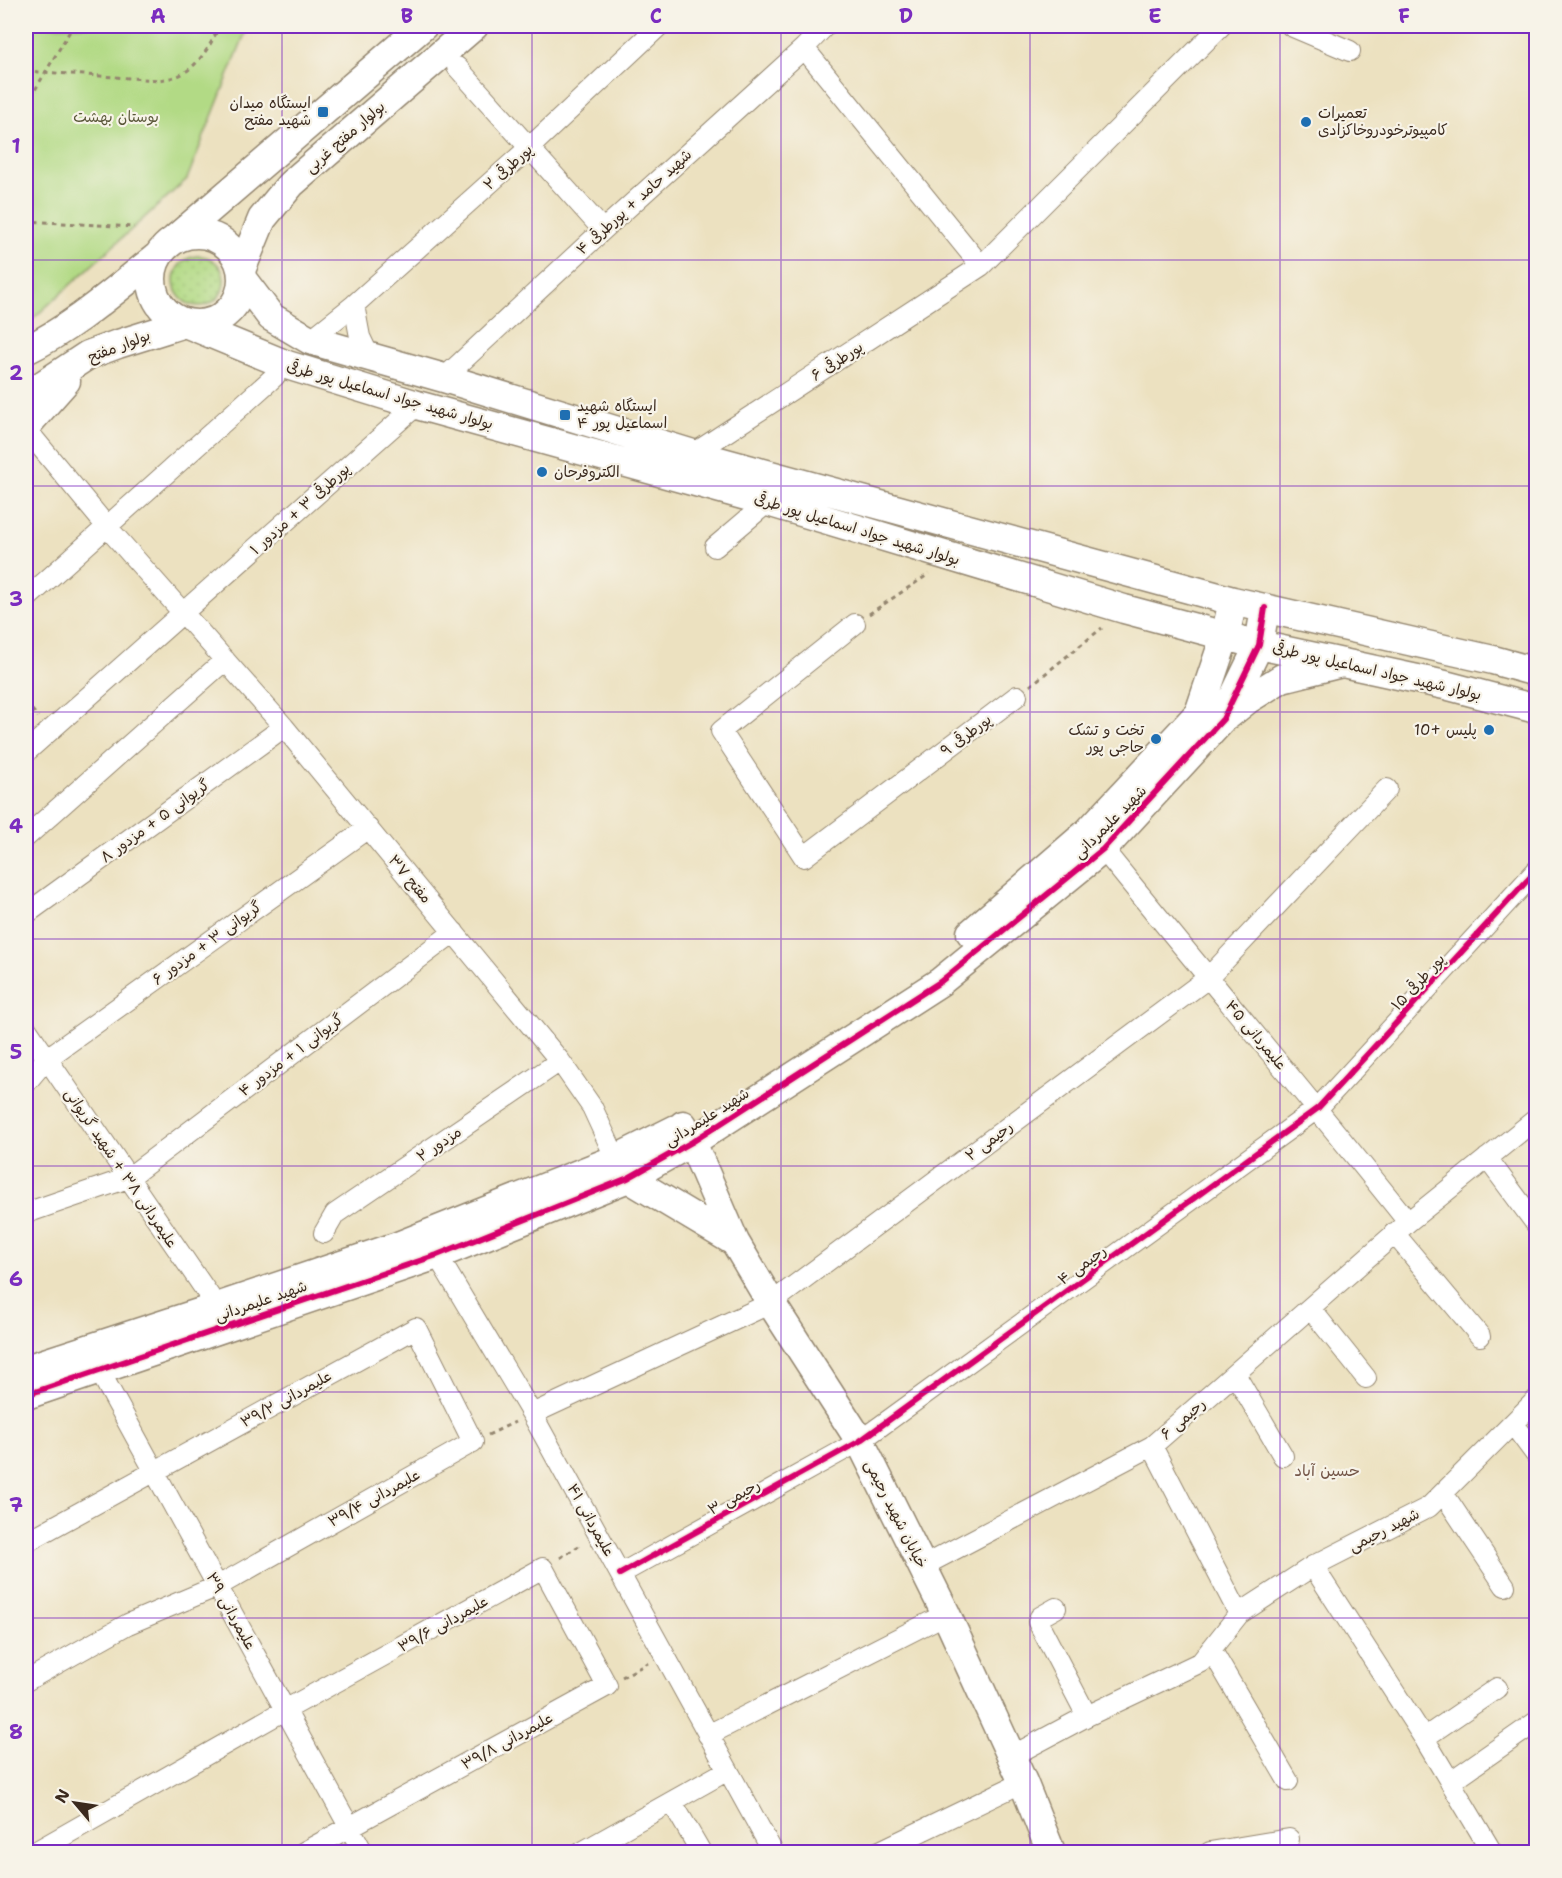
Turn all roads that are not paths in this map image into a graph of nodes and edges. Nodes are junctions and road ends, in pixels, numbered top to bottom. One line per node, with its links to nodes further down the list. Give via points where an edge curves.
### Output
1 (423, 26): 12 (main road)
2 (474, 26): 14 (main road, بولوار مفتح غربی, via 291,184 262,219)
3 (659, 26): 10 (street, پورطرقی ۲)
4 (825, 26): 7 (street, شهید حامد + پورطرقی ۴)
5 (1221, 26): 13 (street, پورطرقی ۶)
6 (1291, 26): 8 (street)
7 (804, 48): 11 (street, شهید حامد + پورطرقی ۴); 13 (street)
8 (1350, 51)
9 (457, 67): 10 (street)
10 (529, 148): 11 (street); 15 (street, پورطرقی ۲)
11 (603, 230): 22 (street, شهید حامد + پورطرقی ۴)
12 (167, 248): 14 (main road, via 186,235 210,235 230,248); 16 (main road, via 153,267 153,291 164,311); 18 (main road, via 88,311)
13 (981, 266): 26 (street, پورطرقی ۶)
14 (242, 274): 16 (main road, via 241,292 229,312 208,324); 17 (main road, بولوار شهید جواد اسماعیل پور طرقی, via 271,317)
15 (354, 305): 17 (street, پورطرقی ۲); 20 (street, via 360,337)
16 (185, 323): 19 (main road, بولوار مفتح); 24 (main road, بولوار شهید جواد اسماعیل پور طرقی, via 286,365)
17 (310, 340): 20 (main road, بولوار شهید جواد اسماعیل پور طرقی)
18 (26, 350)
19 (88, 356): 23 (main road, بولوار مفتح); 25 (main road)
20 (370, 358): 22 (main road, بولوار شهید جواد اسماعیل پور طرقی)
21 (275, 376): 28 (street)
22 (444, 378): 26 (main road, بولوار شهید جواد اسماعیل پور طرقی)
23 (26, 396)
24 (417, 405): 27 (main road, بولوار شهید جواد اسماعیل پور طرقی); 33 (street, پورطرقی ۳ + مزدور ۱)
25 (26, 427): 28 (street, مفتح ۳۷)
26 (693, 454): 31 (main road, بولوار شهید جواد اسماعیل پور طرقی)
27 (768, 502): 29 (street); 35 (main road, بولوار شهید جواد اسماعیل پور طرقی)
28 (107, 527): 30 (street); 33 (street, مفتح ۳۷)
29 (715, 547)
30 (26, 599)
31 (1233, 601): 32 (main road, بولوار شهید جواد اسماعیل پور طرقی); 35 (main road, شهید علیمردانی)
32 (1265, 608): 36 (main road, شهید علیمردانی); 39 (main road, بولوار شهید جواد اسماعیل پور طرقی)
33 (183, 612): 37 (street, مفتح ۳۷); 44 (street, پورطرقی ۳ + مزدور ۱)
34 (855, 624): 40 (street, پورطرقی ۹, via 721,731 804,857)
35 (1225, 636): 36 (main road, بولوار شهید جواد اسماعیل پور طرقی); 48 (main road, شهید علیمردانی, via 1199,713)
36 (1258, 645): 38 (main road, بولوار شهید جواد اسماعیل پور طرقی); 42 (main road, شهید علیمردانی)
37 (225, 660): 43 (street, مفتح ۳۷); 47 (street)
38 (1347, 662): 41 (main road, بولوار شهید جواد اسماعیل پور طرقی); 42 (main road, via 1282,678)
39 (1536, 672)
40 (1017, 696)
41 (1536, 709)
42 (1223, 719): 48 (main road, شهید علیمردانی)
43 (284, 727): 46 (street, مفتح ۳۷); 50 (street, گریوانی ۵ + مزدور ۸)
44 (26, 752)
45 (1387, 789): 52 (street, رحیمی ۲)
46 (368, 828): 51 (street, مفتح ۳۷); 54 (street, گریوانی ۳ + مزدور ۶)
47 (26, 837)
48 (1096, 841): 52 (street, علیمردانی ۴۵); 59 (main road, شهید علیمردانی, via 936,963 746,1086)
49 (1536, 871): 57 (street, پور طرقی ۱۵)
50 (26, 914)
51 (454, 932): 55 (street, مفتح ۳۷); 62 (street, گریوانی ۱ + مزدور ۴)
52 (1208, 978): 57 (street, علیمردانی ۴۵); 69 (street, رحیمی ۲)
53 (26, 1028): 54 (street, علیمردانی ۳۸ + شهید گریوانی)
54 (46, 1059): 56 (street, گریوانی ۳ + مزدور ۶); 62 (street, علیمردانی ۳۸ + شهید گریوانی)
55 (560, 1061): 61 (street, مفتح ۳۷, via 592,1107); 66 (street, مزدور ۲, via 336,1214)
56 (26, 1083)
57 (1318, 1108): 65 (street, علیمردانی ۴۵); 82 (street, رحیمی ۴)
58 (1536, 1119): 60 (street, رحیمی ۶)
59 (687, 1133): 61 (main road, شهید علیمردانی); 67 (main road, خیابان شهید رحیمی)
60 (1487, 1158): 64 (street); 65 (street, رحیمی ۶)
61 (622, 1169): 67 (main road); 68 (main road, شهید علیمردانی)
62 (128, 1178): 63 (street, گریوانی ۱ + مزدور ۴); 71 (street, علیمردانی ۳۸ + شهید گریوانی)
63 (26, 1213)
64 (1536, 1224)
65 (1401, 1228): 70 (street, رحیمی ۶); 73 (street, علیمردانی ۴۵)
66 (324, 1233)
67 (735, 1242): 69 (main road, خیابان شهید رحیمی)
68 (433, 1244): 71 (main road, شهید علیمردانی, via 398,1246); 80 (street, علیمردانی ۴۱)
69 (771, 1303): 80 (street, رحیمی ۲); 82 (main road, خیابان شهید رحیمی)
70 (1310, 1308): 76 (street, رحیمی ۶); 77 (street)
71 (221, 1316): 74 (main road, شهید علیمردانی)
72 (416, 1328): 86 (street, علیمردانی ۳۹/۲); 93 (street, علیمردانی ۳۹/۴, via 473,1442)
73 (1480, 1336)
74 (96, 1359): 75 (main road, شهید علیمردانی); 78 (main road, شهید علیمردانی); 86 (street, علیمردانی ۳۹)
75 (26, 1369)
76 (1234, 1374): 83 (street, رحیمی ۶); 85 (street)
77 (1366, 1378)
78 (26, 1395)
79 (1536, 1400): 81 (street, شهید رحیمی)
80 (532, 1414): 92 (street, علیمردانی ۴۱)
81 (1513, 1424): 84 (street); 87 (street, شهید رحیمی)
82 (860, 1441): 89 (main road, خیابان شهید رحیمی); 92 (street, رحیمی ۳)
83 (1152, 1446): 89 (street, رحیمی ۶); 97 (street)
84 (1536, 1455)
85 (1283, 1456)
86 (155, 1470): 88 (street, علیمردانی ۳۹/۲); 93 (street, علیمردانی ۳۹)
87 (1443, 1494): 90 (street, شهید رحیمی, via 1429,1507); 94 (street)
88 (26, 1542)
89 (923, 1566): 96 (main road, خیابان شهید رحیمی)
90 (1313, 1566): 97 (street, شهید رحیمی); 105 (street)
91 (543, 1568): 101 (street, علیمردانی ۳۹/۶); 111 (street, علیمردانی ۳۹/۸, via 607,1686)
92 (620, 1574): 104 (street, علیمردانی ۴۱)
93 (218, 1586): 99 (street, علیمردانی ۳۹/۴, via 128,1624); 101 (street, علیمردانی ۳۹)
94 (1505, 1586)
95 (1056, 1608): 102 (street, via 1038,1622)
96 (946, 1614): 104 (street); 107 (main road, خیابان شهید رحیمی)
97 (1239, 1614): 98 (street, شهید رحیمی)
98 (1211, 1649): 102 (street, شهید رحیمی, via 1201,1662); 108 (street)
99 (26, 1681)
100 (1497, 1688): 105 (street)
101 (285, 1710): 111 (street, علیمردانی ۳۹); 113 (street, علیمردانی ۳۹/۶)
102 (1087, 1716): 107 (street, شهید رحیمی)
103 (1536, 1722): 109 (street)
104 (708, 1735): 106 (street, علیمردانی ۴۱)
105 (1424, 1738): 109 (street)
106 (728, 1770): 110 (street); 118 (street, علیمردانی ۴۱)
107 (1016, 1770): 119 (street, شهید رحیمی); 120 (main road, خیابان شهید رحیمی)
108 (1288, 1781)
109 (1450, 1782): 122 (street)
110 (672, 1802): 116 (street); 117 (street)
111 (349, 1828): 114 (street, علیمردانی ۳۹/۸); 115 (street, علیمردانی ۳۹)
112 (1289, 1839): 121 (street)
113 (35, 1852)
114 (304, 1852)
115 (363, 1852)
116 (582, 1852)
117 (701, 1852)
118 (773, 1852)
119 (878, 1852)
120 (1051, 1852)
121 (1210, 1852)
122 (1492, 1852)

